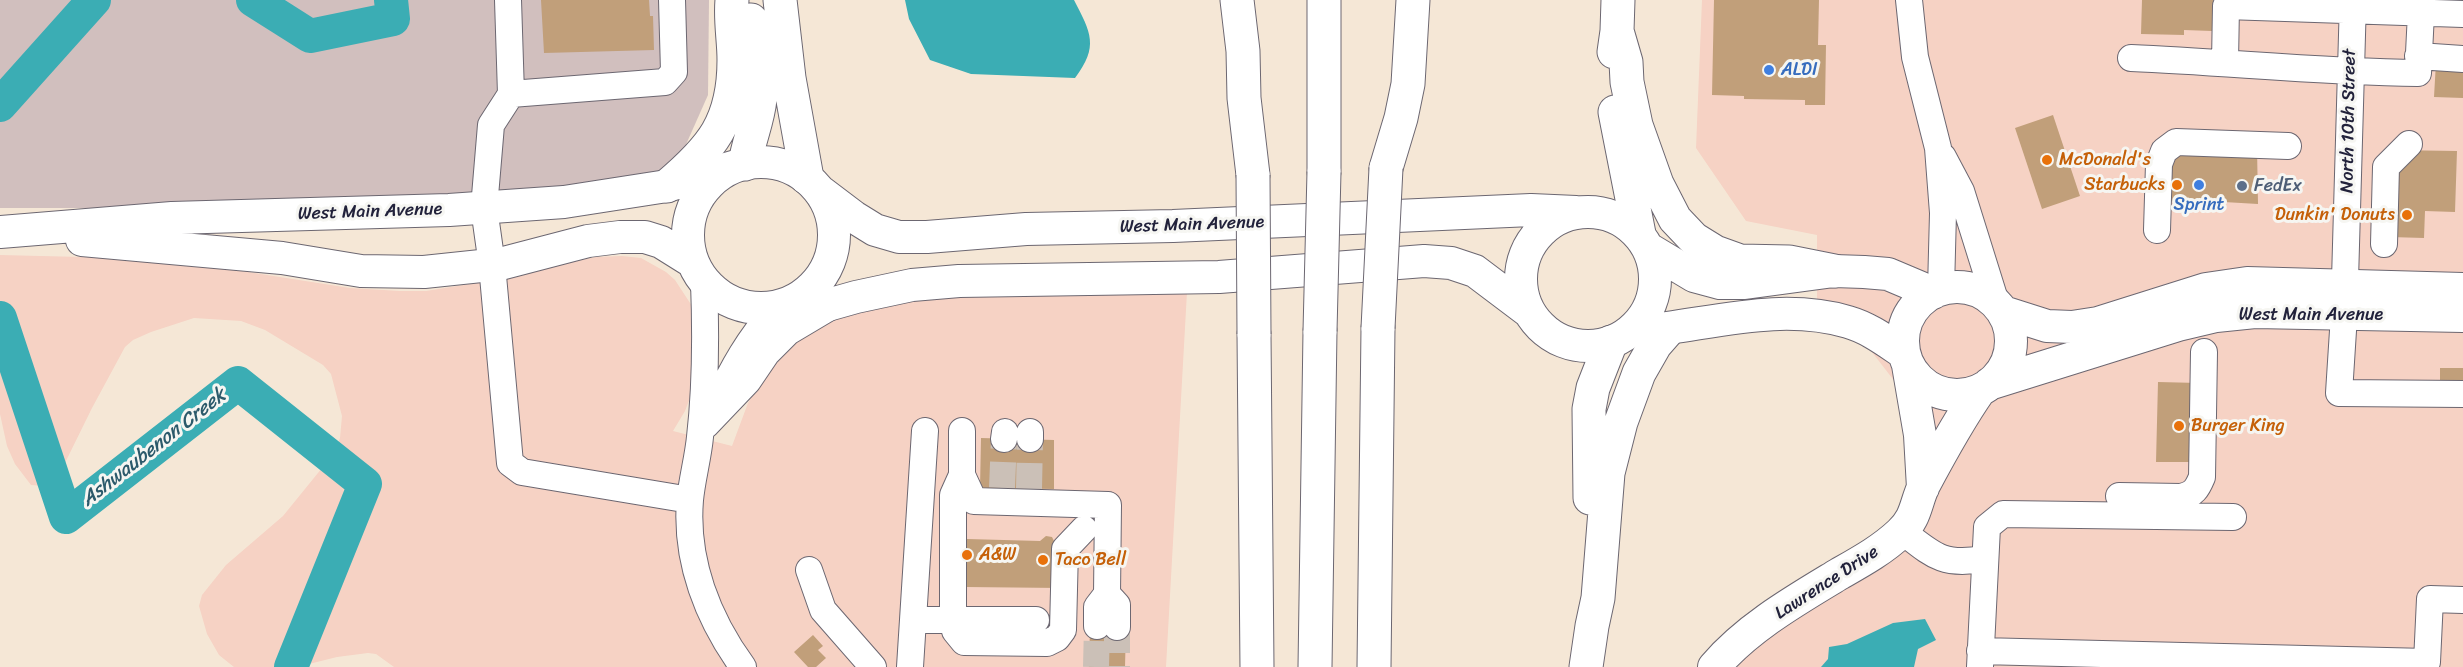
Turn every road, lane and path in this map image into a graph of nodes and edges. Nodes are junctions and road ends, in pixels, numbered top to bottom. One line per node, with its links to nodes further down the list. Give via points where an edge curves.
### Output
1 (508, 0): 21 (street)
2 (672, 0): 21 (street, via 674,72 665,82)
3 (732, 0): 29 (highway, via 734,61 728,110 698,160)
4 (750, 0): 25 (highway, via 760,97)
5 (780, 0): 28 (highway, via 789,78)
6 (1237, 0): 27 (highway)
7 (1258, 0): 27 (highway, via 1259,93)
8 (1324, 0): 77 (highway, bridge)
9 (1394, 0): 26 (highway)
10 (1413, 0): 26 (highway, via 1408,84)
11 (1909, 0): 24 (street, via 1915,57)
12 (2353, 5): 13 (street); 19 (street, via 2226,6); 20 (street, North 10th Street)
13 (2421, 13): 14 (street); 16 (street)
14 (2463, 14)
15 (1618, 16): 34 (highway, via 1612,62 1613,100 1624,169); 37 (highway, via 1636,125 1657,184 1676,219 1694,239 1740,261 1789,262)
16 (2418, 56): 18 (street); 20 (street, via 2418,74)
17 (2131, 58): 19 (street)
18 (2463, 58)
19 (2225, 62): 20 (street)
20 (2350, 72): 39 (street, North 10th Street)
21 (512, 94): 30 (street, via 491,125)
22 (2409, 144): 35 (street, via 2386,167)
23 (2288, 146): 32 (street, via 2176,142 2164,151 2159,164)
24 (1938, 148): 41 (street, via 1943,213); 44 (street, via 1961,191)
25 (740, 165): 28 (main road, via 778,164); 29 (main road, West Main Avenue); 38 (main road, via 715,178 700,195 690,217 687,240)
26 (1386, 168): 78 (highway, bridge, via 1378,328)
27 (1253, 175): 76 (highway, bridge)
28 (814, 184): 31 (main road, West Main Avenue, via 854,217 875,230 899,237 1026,228 1173,226 1532,210); 43 (main road, via 832,213 836,236 831,260 820,280 803,296)
29 (667, 186): 30 (main road, West Main Avenue, via 564,202)
30 (484, 208): 33 (main road, West Main Avenue, via 172,218); 36 (street)
31 (1576, 212): 34 (main road, via 1599,212 1621,219); 45 (main road, via 1556,219 1539,232 1527,249 1521,291)
32 (2157, 231)
33 (0, 232): 36 (main road, West Main Avenue, via 282,258 361,271 424,272)
34 (1644, 241): 37 (main road, via 1694,276 1720,283); 49 (main road, via 1655,267 1656,287 1640,322)
35 (2384, 244)
36 (492, 265): 38 (main road, West Main Avenue, via 588,241 645,237 661,242); 60 (street, via 510,463 522,472)
37 (1834, 271): 41 (main road, via 1888,274)
38 (698, 272): 43 (main road, via 718,295 736,305 756,309); 56 (street, via 706,336)
39 (2345, 284): 40 (main road, West Main Avenue); 44 (main road, West Main Avenue, via 2247,283 2216,287 2098,323 2072,327 2047,326); 46 (street, North 10th Street)
40 (2463, 289)
41 (1937, 291): 44 (main road, via 1953,287 1976,290); 51 (main road, via 1923,299 1908,318 1902,341)
42 (836, 304): 43 (main road, via 810,310); 45 (main road, via 912,285 958,281 1219,278 1424,261 1452,263 1475,272); 56 (street, via 788,332)
43 (778, 307): 56 (street, via 754,333 734,365)
44 (1999, 308): 52 (main road, via 2011,334 2009,357 1998,376)
45 (1528, 311): 49 (main road, via 1555,338 1573,345 1593,346)
46 (2344, 315): 47 (main road, West Main Avenue); 52 (main road, West Main Avenue, via 2255,312 2216,316); 53 (street, North 10th Street, via 2339,393)
47 (2463, 316)
48 (1669, 329): 49 (main road); 51 (main road, via 1755,314 1817,316 1870,330); 71 (highway, via 1640,373 1621,422 1608,473 1598,598)
49 (1618, 339): 71 (highway, via 1593,388 1589,409)
50 (2204, 352): 59 (street, via 2202,477 2198,487 2191,495 2181,497)
51 (1906, 359): 52 (main road, via 1923,383 1944,394 1956,395); 58 (main road, Lawrence Drive, via 1920,435)
52 (1984, 387): 58 (main road, Lawrence Drive, via 1960,418)
53 (2463, 394)
54 (925, 431): 67 (street)
55 (962, 431): 57 (street)
56 (703, 432): 60 (street)
57 (962, 475): 68 (street, via 953,495); 70 (street, via 974,501 1002,495 1108,504 1107,594 1117,605)
58 (1923, 488): 63 (main road, Lawrence Drive, via 1916,512)
59 (2119, 496)
60 (690, 500): 73 (street, via 691,543 703,592 718,629)
61 (2233, 517): 64 (street, via 2003,514 1987,526)
62 (1084, 529): 68 (street, via 1065,549 1063,630 1057,638 1047,643 964,642 955,631)
63 (1902, 531): 64 (street, via 1943,560 1961,563); 80 (main road, Lawrence Drive, via 1866,559 1751,633)
64 (1983, 559): 72 (street)
65 (809, 570): 74 (street, via 823,610)
66 (2463, 600): 72 (street, via 2430,599 2427,662)
67 (912, 620): 68 (street); 75 (street)
68 (953, 620): 69 (street)
69 (1036, 620)
70 (1107, 626)
71 (1592, 626): 79 (highway)
72 (1980, 659)
73 (743, 667)
74 (873, 667)
75 (910, 667)
76 (1257, 667)
77 (1315, 667)
78 (1374, 667)
79 (1586, 667)
80 (1714, 667)

